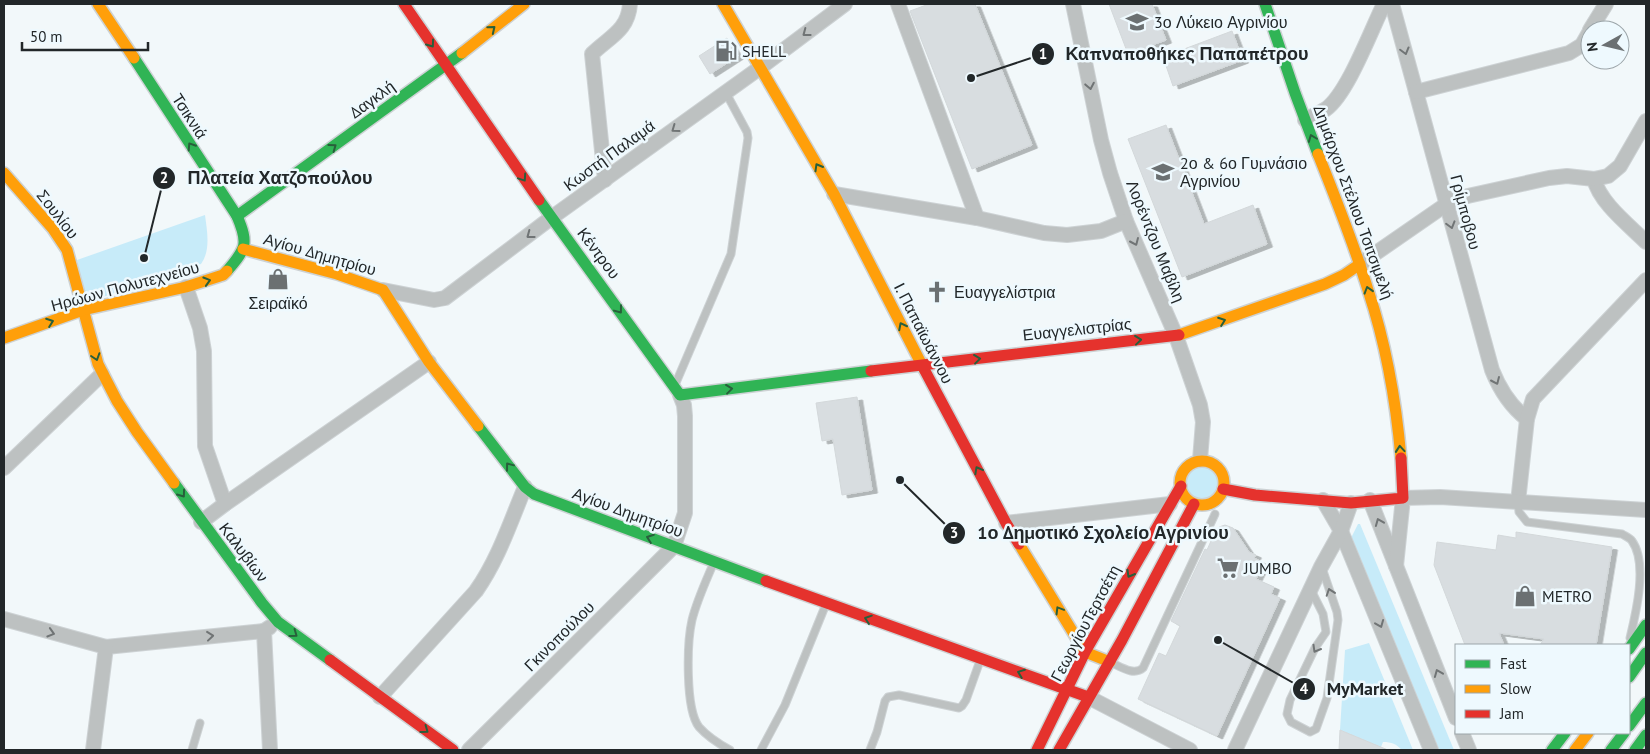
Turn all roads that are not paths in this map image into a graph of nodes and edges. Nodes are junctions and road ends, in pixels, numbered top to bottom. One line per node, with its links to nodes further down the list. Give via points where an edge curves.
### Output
1 (98, 4): 26 (street, Τσικνιά, one-way to 1)
2 (404, 4): 15 (street, Κέντρου, one-way to 15)
3 (524, 4): 15 (street, Δαγκλή, one-way to 3)
4 (630, 4): 23 (street, via 623,27 592,54)
5 (723, 4): 16 (street, Ι. Παπαϊωάννου)
6 (845, 4): 16 (street, Κωστή Παλαμά, one-way to 16)
7 (898, 4): 28 (street)
8 (1074, 4): 29 (street, Λορέντζου Μαβίλη, one-way to 29, via 1101,140)
9 (1265, 4): 19 (street, Δημάρχου Στέλιου Τσιτσιμελή)
10 (1384, 4): 19 (street, via 1337,98 1327,108)
11 (1392, 4): 17 (street, Γρίμποβου, one-way to 17)
12 (1606, 4): 13 (street)
13 (1596, 20)
14 (1580, 46): 17 (street, via 1569,53)
15 (446, 66): 26 (street, Δαγκλή, one-way to 15); 27 (street, Κέντρου, one-way to 27)
16 (761, 67): 18 (street, Κωστή Παλαμά); 24 (street, Ι. Παπαϊωάννου, one-way to 16)
17 (1416, 92): 25 (street, Γρίμποβου)
18 (726, 93): 23 (street, Κωστή Παλαμά, one-way to 23); 42 (lane, via 748,138 731,254)
19 (1305, 120): 32 (street, Δημάρχου Στέλιου Τσιτσιμελή, one-way to 19)
20 (1646, 121): 22 (street, via 1616,170 1604,178)
21 (4, 173): 36 (street, Σουλίου, via 62,240 71,262)
22 (1594, 179): 25 (street, Ευαγγελιστρίας, via 1573,176 1549,178 1456,198); 30 (street, via 1602,198)
23 (605, 180): 27 (street, Κωστή Παλαμά)
24 (834, 194): 28 (street); 40 (street, Ι. Παπαϊωάννου, one-way to 24)
25 (1445, 204): 32 (street, Ευαγγελιστρίας); 43 (street, Γρίμποβου, one-way to 43, via 1498,386 1506,399)
26 (237, 216): 31 (street, Τσικνιά, via 245,240)
27 (551, 218): 35 (street, Κωστή Παλαμά, one-way to 35, via 445,298 434,300); 42 (street, Κέντρου, one-way to 42)
28 (977, 218): 29 (street, via 1067,236 1101,231)
29 (1126, 221): 38 (street, Λορέντζου Μαβίλη, one-way to 38)
30 (1646, 242)
31 (243, 249): 34 (street, Ηρώων Πολυτεχνείου, one-way to 31, via 223,275); 35 (street, Αγίου Δημητρίου, via 351,278)
32 (1360, 264): 38 (street, Ευαγγελιστρίας, one-way to 32, via 1325,284); 49 (street, Δημάρχου Στέλιου Τσιτσιμελή, one-way to 32, via 1399,437 1392,398 1375,314)
33 (1646, 280): 43 (street, via 1536,394)
34 (186, 287): 36 (street, Ηρώων Πολυτεχνείου); 54 (street, via 204,351 205,446)
35 (383, 290): 39 (street, Αγίου Δημητρίου)
36 (82, 310): 37 (street, Ηρώων Πολυτεχνείου, one-way to 36); 41 (street, Καλυβίων, one-way to 41)
37 (6, 336)
38 (1176, 336): 40 (street, Ευαγγελιστρίας, one-way to 38); 44 (street, Λορέντζου Μαβίλη, via 1200,405 1203,422)
39 (429, 362): 47 (street, Αγίου Δημητρίου, one-way to 39); 54 (street)
40 (922, 365): 42 (street, Ευαγγελιστρίας, one-way to 40); 60 (street, Ι. Παπαϊωάννου, one-way to 40)
41 (102, 374): 45 (street); 59 (street, Καλυβίων, one-way to 59, via 136,432)
42 (677, 390): 62 (street, Κέντρου, via 685,416 685,514)
43 (1527, 419): 52 (street)
44 (1200, 460): 46 (street, via 1183,472); 48 (street, via 1219,468)
45 (4, 468)
46 (1181, 486): 55 (street, ΓεωργίουΤερτσέτη); 56 (street)
47 (525, 487): 62 (street, Αγίου Δημητρίου, one-way to 47, via 545,500); 81 (street, via 485,579)
48 (1223, 489): 50 (street); 56 (street, via 1215,501)
49 (1403, 498): 51 (street); 52 (street, via 1429,496); 64 (street, Δημάρχου Στέλιου Τσιτσιμελή)
50 (1323, 500): 53 (street); 61 (street)
51 (1370, 500): 53 (street); 64 (street, Δημάρχου Στέλιου Τσιτσιμελή, one-way to 51)
52 (1518, 502): 57 (street); 72 (lane, via 1527,522 1622,534 1631,540 1636,551 1640,592)
53 (1351, 503): 61 (street)
54 (225, 504): 59 (street)
55 (1170, 504): 60 (street); 75 (street, ΓεωργίουΤερτσέτη, one-way to 75)
56 (1194, 504): 78 (street)
57 (1646, 510)
58 (1215, 514): 78 (lane, via 1143,668 1132,672)
59 (202, 522): 69 (street, Καλυβίων)
60 (1006, 523): 75 (street, Ι. Παπαϊωάννου, one-way to 60)
61 (1341, 531): 65 (street); 104 (street, one-way to 104)
62 (674, 546): 63 (street, Αγίου Δημητρίου); 96 (street, Γκινοπούλου)
63 (714, 561): 67 (street, Αγίου Δημητρίου); 97 (lane, via 692,621 690,701 699,727)
64 (1396, 566): 84 (street, Δημάρχου Στέλιου Τσιτσιμελή, one-way to 64)
65 (1322, 567): 66 (street); 66 (lane, one-way to 65, via 1323,614 1326,632 1290,700 1287,714 1291,722 1310,732 1316,729 1326,704 1338,620)
66 (1311, 590): 103 (street)
67 (826, 604): 77 (street, Αγίου Δημητρίου, one-way to 67); 98 (lane, via 785,705)
68 (4, 619): 74 (street, one-way to 74)
69 (278, 622): 71 (street); 81 (street, Καλυβίων, one-way to 81)
70 (1646, 625): 73 (street)
71 (264, 631): 74 (street, one-way to 71); 94 (street)
72 (1630, 644)
73 (1630, 646)
74 (106, 647): 92 (street)
75 (1085, 652): 78 (street); 80 (street, ΓεωργίουΤερτσέτη)
76 (1646, 654): 79 (street)
77 (981, 658): 80 (street, Αγίου Δημητρίου, one-way to 77); 99 (lane, via 966,700 958,708 900,695 888,697)
78 (1110, 662): 82 (street)
79 (1630, 676)
80 (1067, 690): 82 (street, Αγίου Δημητρίου); 100 (street, ΓεωργίουΤερτσέτη)
81 (380, 697): 95 (street, Καλυβίων, one-way to 95)
82 (1088, 698): 101 (street); 102 (street)
83 (1646, 703): 86 (street)
84 (1455, 715)
85 (200, 723): 93 (lane)
86 (1630, 725)
87 (1462, 734): 105 (street)
88 (1565, 734): 106 (street)
89 (1587, 734): 107 (street)
90 (1623, 734): 108 (street)
91 (1646, 735): 109 (street)
92 (93, 750)
93 (192, 750)
94 (270, 750)
95 (453, 750)
96 (469, 750)
97 (730, 750)
98 (761, 750)
99 (870, 750)
100 (1037, 750)
101 (1059, 750)
102 (1190, 750)
103 (1235, 750)
104 (1431, 750)
105 (1469, 750)
106 (1552, 750)
107 (1575, 750)
108 (1611, 750)
109 (1635, 750)

